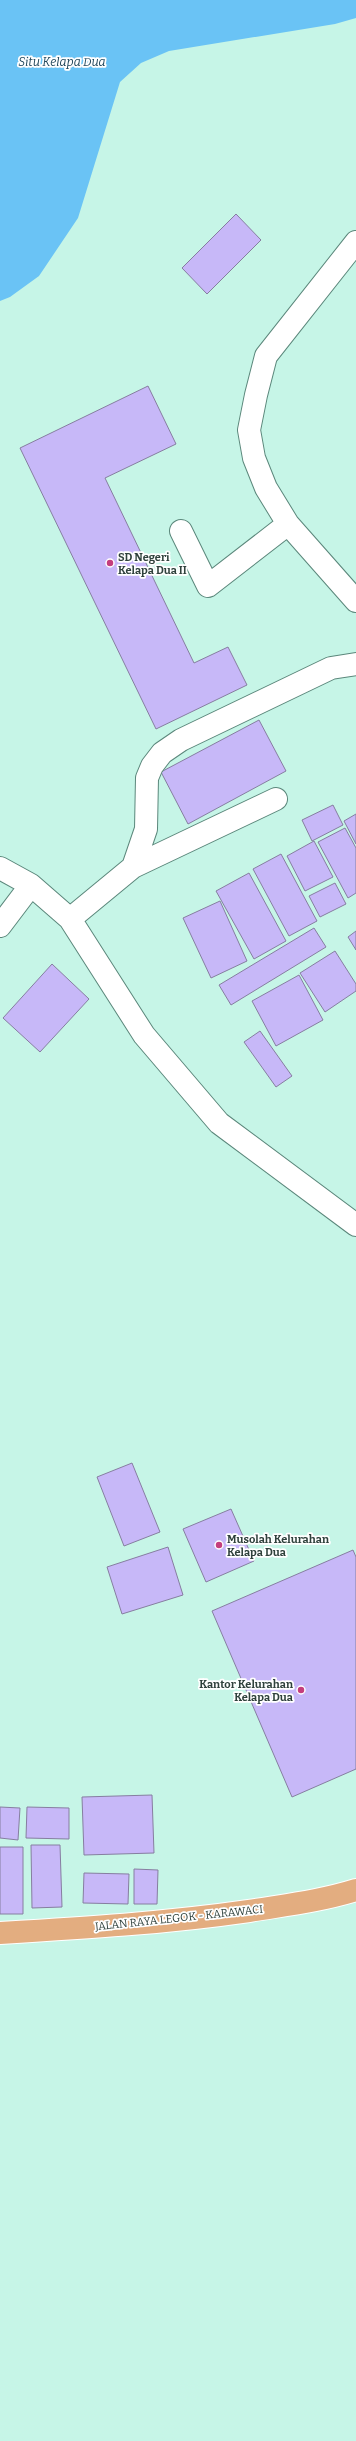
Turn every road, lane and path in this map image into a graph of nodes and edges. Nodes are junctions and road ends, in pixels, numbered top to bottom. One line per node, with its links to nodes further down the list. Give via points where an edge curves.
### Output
1 (356, 242): 2 (street, via 266,356 256,395 249,430 254,458 266,488)
2 (288, 524): 3 (street, via 208,586); 4 (street)
3 (181, 531)
4 (356, 601)
5 (356, 664): 7 (street, via 331,668 181,740 162,753 147,778 146,829)
6 (276, 799): 7 (street)
7 (133, 867): 10 (street)
8 (0, 868): 9 (street)
9 (31, 885): 10 (street); 11 (street)
10 (70, 919): 12 (street, via 144,1035 219,1123)
11 (0, 926)
12 (356, 1225)
13 (356, 1890): 14 (main road, JALAN RAYA LEGOK - KARAWACI, via 326,1899 219,1915)
14 (0, 1933)

